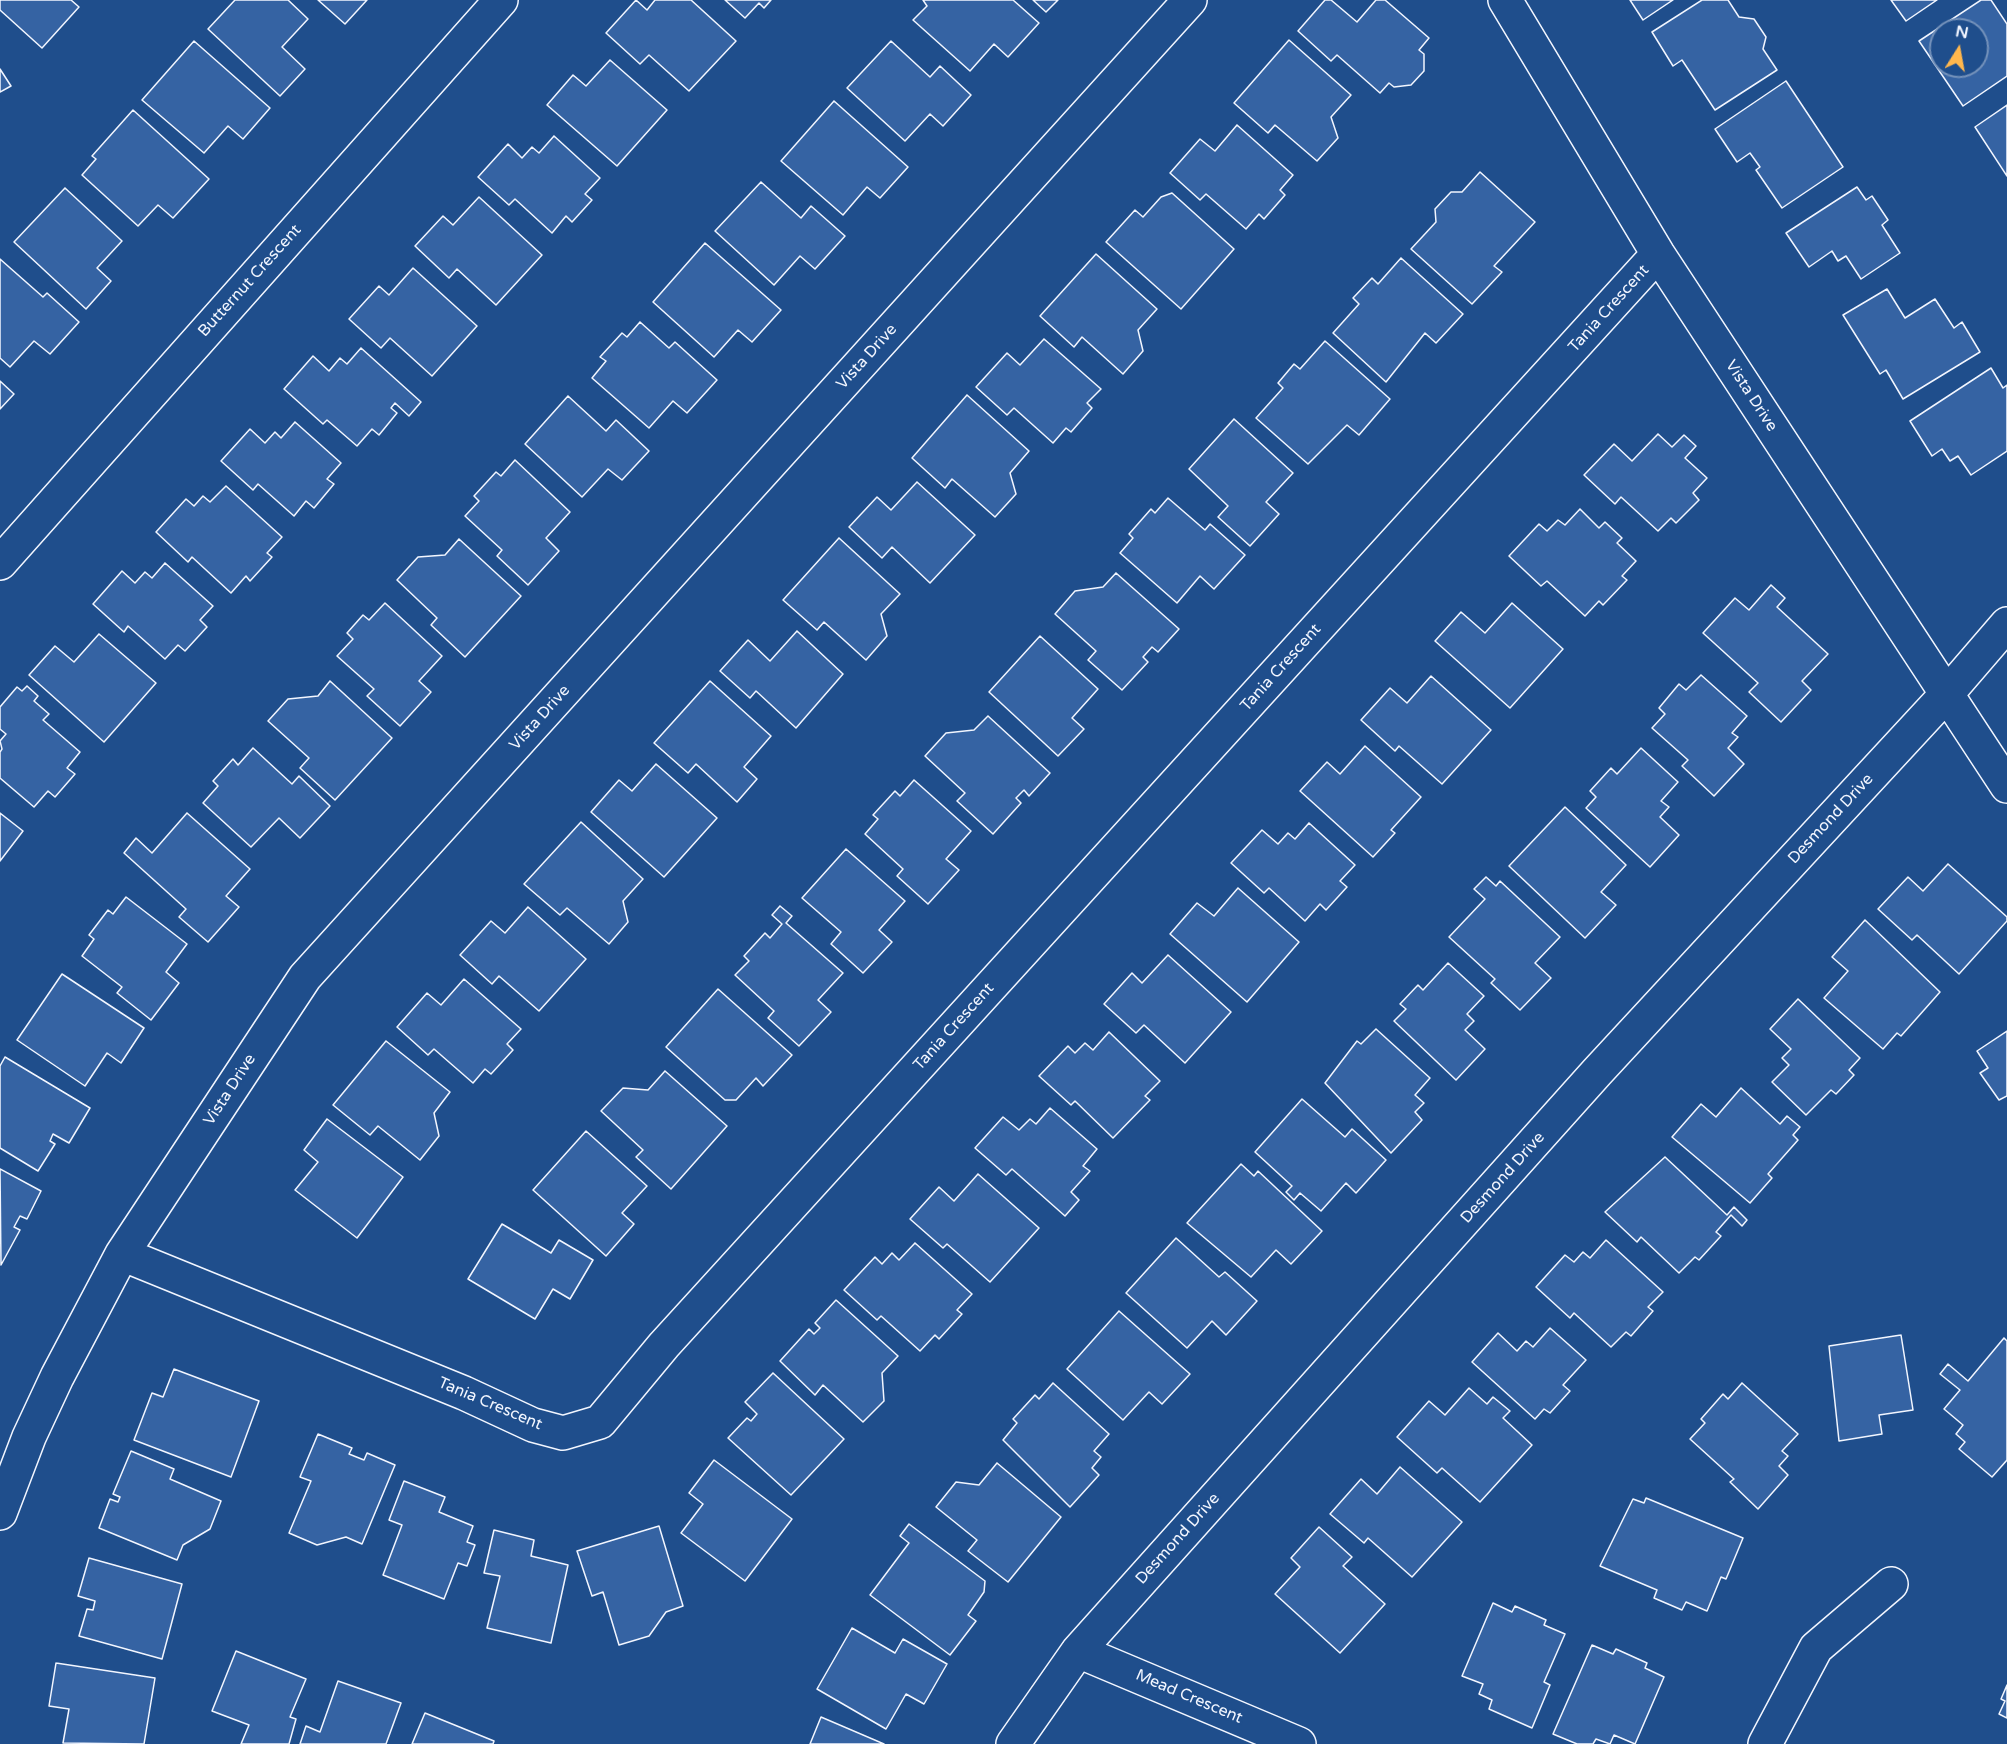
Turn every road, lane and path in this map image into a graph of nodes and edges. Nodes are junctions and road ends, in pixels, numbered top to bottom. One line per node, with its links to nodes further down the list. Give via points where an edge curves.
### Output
1 (501, 0): 5 (street, Butternut Crescent)
2 (1191, 0): 9 (street, Vista Drive, via 305,977)
3 (1505, 0): 4 (street, Vista Drive)
4 (1659, 254): 7 (street, Vista Drive); 9 (street, Tania Crescent, via 664,1345 600,1422 563,1433 533,1425 464,1393)
5 (0, 562)
6 (2007, 624): 7 (street, Desmond Drive)
7 (1945, 696): 8 (street, Vista Drive); 12 (street, Desmond Drive, via 1597,1072)
8 (2007, 786)
9 (122, 1254): 10 (street, Vista Drive, via 57,1377)
10 (0, 1512)
11 (1892, 1584): 15 (street, via 1816,1648)
12 (1078, 1651): 13 (street, Desmond Drive); 14 (street, Mead Crescent)
13 (1014, 1744)
14 (1299, 1744)
15 (1765, 1744)

